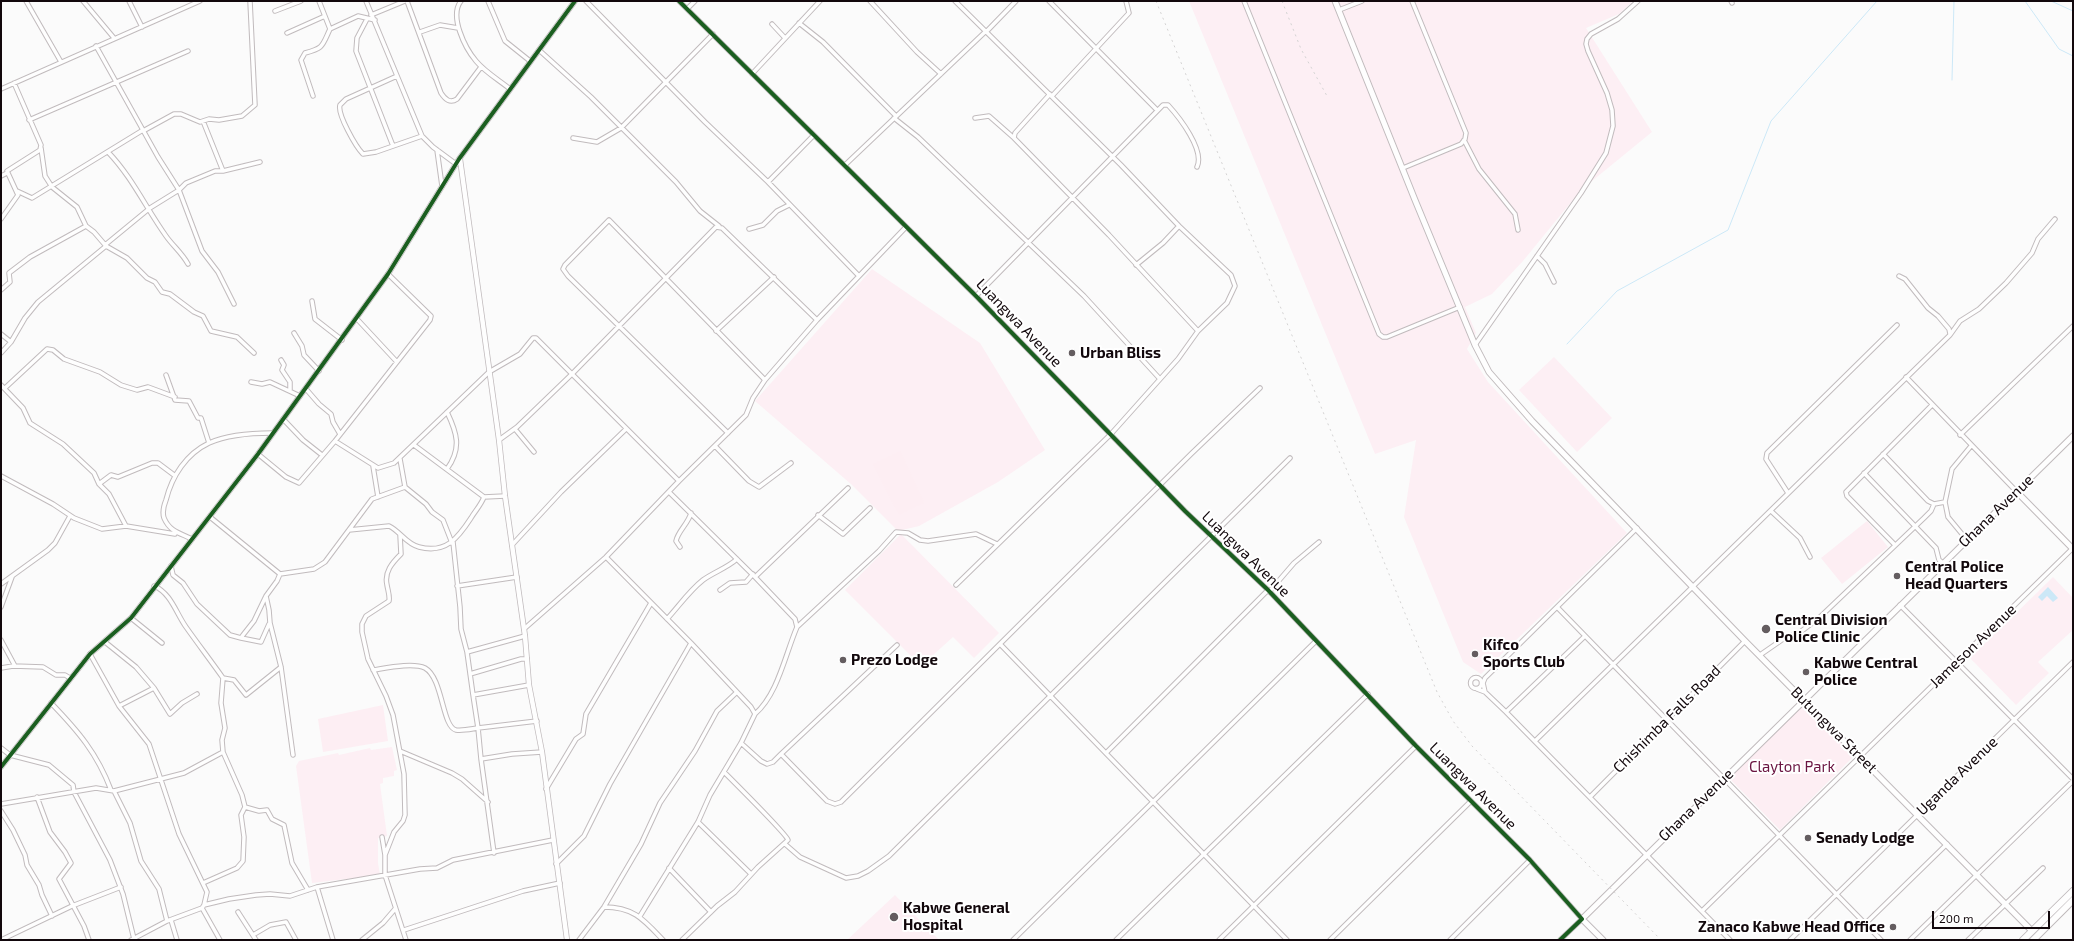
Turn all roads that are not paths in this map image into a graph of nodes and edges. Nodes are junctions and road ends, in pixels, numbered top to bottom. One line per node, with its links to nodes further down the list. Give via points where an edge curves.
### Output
1 (26, 1): 50 (street)
2 (83, 1): 43 (street)
3 (129, 1): 36 (street)
4 (200, 1): 36 (street)
5 (250, 1): 67 (street, via 255,105 238,118)
6 (301, 1): 29 (street)
7 (319, 1): 31 (street)
8 (366, 1): 30 (street)
9 (406, 1): 30 (street); 39 (street)
10 (461, 1): 37 (street, via 456,14)
11 (488, 1): 49 (street, via 505,41)
12 (575, 1): 47 (street)
13 (586, 1): 55 (street)
14 (679, 1): 27 (street, Luangwa Avenue)
15 (695, 1): 27 (street)
16 (820, 1): 34 (street)
17 (870, 1): 53 (street)
18 (955, 1): 40 (street)
19 (1016, 1): 40 (street)
20 (1050, 1): 46 (street)
21 (1126, 1): 46 (street, via 1129,13)
22 (1244, 1): 120 (street, via 1380,336 1387,337)
23 (1335, 1): 28 (main road, Butungwa Street)
24 (1362, 1): 28 (street)
25 (1412, 1): 74 (street, via 1466,133)
26 (1638, 1): 107 (street, via 1618,19 1591,34 1587,39 1586,44 1612,110 1613,126 1610,140 1606,153 1581,193)
27 (687, 9): 42 (street, Luangwa Avenue)
28 (1339, 10): 85 (main road, Butungwa Street)
29 (275, 11)
30 (371, 15): 33 (street)
31 (325, 16): 38 (street); 41 (street)
32 (367, 19): 33 (street); 38 (street, via 358,16); 58 (street, via 355,44)
33 (375, 20): 54 (street)
34 (799, 23): 44 (street); 64 (street, via 823,42)
35 (772, 24): 44 (street)
36 (142, 27): 43 (street)
37 (458, 28): 39 (street, via 440,25); 51 (street, via 471,55)
38 (330, 29): 62 (street, via 324,45 320,49 305,53 301,60)
39 (420, 32): 51 (street, via 432,71 446,100 451,102 457,99)
40 (986, 32): 53 (street); 61 (street)
41 (286, 33)
42 (713, 34): 52 (street, Luangwa Avenue); 55 (street)
43 (114, 38): 45 (street)
44 (785, 38): 52 (street)
45 (96, 46): 50 (street); 57 (street)
46 (1096, 49): 61 (street); 63 (street)
47 (539, 50): 49 (street); 68 (street, via 561,68)
48 (188, 51): 57 (street)
49 (530, 61): 60 (street)
50 (61, 62): 56 (street)
51 (481, 67): 60 (street)
52 (752, 74): 70 (street, Luangwa Avenue)
53 (941, 74): 64 (street)
54 (397, 76): 58 (street); 71 (street)
55 (666, 82): 68 (street); 89 (street)
56 (14, 83): 59 (street); 66 (street)
57 (116, 83): 66 (street); 69 (street)
58 (370, 87): 75 (street); 75 (street, via 342,103 339,107 340,112 357,149 363,154)
59 (1, 89)
60 (510, 89): 80 (street)
61 (1051, 95): 73 (street, via 1015,133); 79 (street)
62 (313, 96)
63 (1157, 110): 79 (street); 84 (street, via 1166,104 1186,126 1198,157)
64 (895, 117): 83 (street); 105 (street)
65 (975, 118): 73 (street, via 989,116)
66 (29, 120): 76 (street)
67 (203, 121): 69 (street, via 174,114); 86 (street)
68 (621, 128): 72 (street, via 597,142); 100 (street, via 676,182 700,211)
69 (143, 131): 78 (street); 92 (street)
70 (814, 135): 83 (street, Luangwa Avenue); 89 (street)
71 (422, 136): 75 (street); 77 (street)
72 (573, 138)
73 (1014, 138): 94 (street)
74 (1464, 140): 85 (street, via 1461,144); 104 (street, via 1479,169 1515,214)
75 (393, 146)
76 (41, 148): 87 (street); 90 (street, via 43,172)
77 (437, 150): 82 (street); 91 (street)
78 (108, 152): 90 (street); 96 (street)
79 (1112, 156): 94 (street); 101 (street)
80 (460, 159): 82 (street); 139 (street)
81 (260, 162): 86 (street)
82 (456, 164): 91 (street)
83 (844, 165): 102 (street, Luangwa Avenue)
84 (1197, 167)
85 (1403, 168): 120 (main road, Butungwa Street)
86 (223, 171): 92 (street, via 201,176 186,183)
87 (7, 173): 88 (street); 93 (street)
88 (1, 176)
89 (768, 182): 95 (street)
90 (52, 187): 93 (street, via 32,198); 99 (street, via 77,207)
91 (442, 188): 110 (street)
92 (179, 190): 96 (street); 119 (street, via 202,251 218,272)
93 (16, 191): 97 (street, via 18,195)
94 (1072, 197): 105 (street); 109 (street)
95 (789, 205): 103 (street, via 776,211 763,225); 111 (street)
96 (150, 208): 106 (street); 108 (street, via 167,238)
97 (1, 219)
98 (2055, 219): 130 (street, via 2038,239 2032,253 2006,283 1979,309 1960,321)
99 (86, 226): 106 (street); 116 (street, via 30,257 9,273 10,282)
100 (719, 226): 113 (street); 114 (street)
101 (1179, 226): 109 (street, via 1163,243); 127 (street, via 1232,275 1234,281 1232,294 1227,303)
102 (906, 227): 111 (street); 117 (street, Luangwa Avenue)
103 (749, 229)
104 (1518, 230)
105 (1028, 244): 117 (street); 143 (street, via 1084,296)
106 (106, 246): 132 (street, via 38,302); 134 (street, via 127,258 147,278 155,282 162,292 170,294 203,316 211,331 237,336)
107 (1537, 256): 115 (street, via 1545,264); 133 (street)
108 (188, 264)
109 (1136, 264): 127 (street)
110 (388, 274): 121 (street); 137 (street, via 431,318)
111 (859, 276): 122 (street)
112 (1899, 276): 130 (street, via 1905,279 1928,308 1938,316 1949,329)
113 (774, 277): 122 (street); 126 (street)
114 (666, 279): 125 (street); 125 (street, via 609,220 598,230 563,269); 126 (street)
115 (1554, 282)
116 (1, 290)
117 (976, 296): 160 (street, Luangwa Avenue)
118 (312, 301): 131 (street, via 315,319)
119 (234, 304)
120 (1460, 307): 133 (main road, Butungwa Street)
121 (357, 319): 131 (street); 137 (street)
122 (817, 320): 144 (street)
123 (1897, 325): 188 (street, via 1767,453 1766,460)
124 (2073, 326): 161 (street)
125 (619, 327): 140 (street); 158 (street)
126 (716, 331): 144 (street)
127 (1198, 331): 143 (street)
128 (294, 333): 138 (street, via 304,355)
129 (1, 334): 132 (street)
130 (1950, 335): 142 (street)
131 (342, 340): 138 (street)
132 (11, 342): 135 (street)
133 (1475, 345): 202 (main road, Butungwa Street, via 1500,385)
134 (254, 353)
135 (1, 354)
136 (281, 360): 149 (street, via 284,365 282,370 290,382)
137 (397, 362): 159 (street)
138 (319, 371): 148 (street)
139 (489, 372): 140 (street, via 520,354 533,338 536,338); 153 (street); 163 (street)
140 (572, 374): 155 (street); 156 (street)
141 (166, 375): 151 (street)
142 (1906, 377): 152 (street); 188 (street)
143 (1160, 379): 160 (street)
144 (765, 380): 158 (street, via 746,415)
145 (251, 382): 149 (street, via 270,382)
146 (3, 387): 151 (street, via 47,349 53,350 64,359 100,372 121,385 137,390 148,387); 182 (street, via 23,408 30,423 53,436 75,454 94,473)
147 (1260, 388): 183 (street)
148 (306, 389): 150 (street); 159 (street, via 331,414)
149 (290, 390): 150 (street)
150 (300, 396): 154 (street)
151 (175, 397): 165 (street, via 176,401 190,402 198,418 202,420)
152 (1932, 405): 161 (street); 171 (street)
153 (447, 412): 166 (street); 177 (street, via 456,433 455,458)
154 (283, 419): 157 (street); 172 (street)
155 (515, 429): 163 (street); 169 (street)
156 (626, 429): 181 (street); 212 (street, via 561,492)
157 (272, 433): 165 (street, via 224,438); 170 (street)
158 (728, 433): 167 (street)
159 (340, 434): 164 (street)
160 (1110, 434): 183 (street, Luangwa Avenue); 211 (street)
161 (1960, 435): 168 (street)
162 (2073, 436): 186 (main road, Ghana Avenue)
163 (500, 440): 189 (street)
164 (335, 441): 172 (street); 176 (street)
165 (209, 443): 179 (street, via 191,455)
166 (414, 445): 174 (street); 177 (street)
167 (715, 446): 175 (street, via 759,487); 181 (street)
168 (1971, 446): 186 (street); 192 (street, via 1952,469)
169 (534, 452)
170 (258, 454): 172 (street, via 286,477 299,483); 199 (street)
171 (1883, 454): 178 (street); 193 (street, via 1928,501)
172 (322, 455)
173 (1290, 458): 206 (street)
174 (400, 459): 176 (street, via 384,468); 184 (street)
175 (791, 463)
176 (372, 466): 190 (street)
177 (447, 469): 191 (street)
178 (1864, 473): 201 (street); 213 (street, via 1846,494)
179 (174, 475): 182 (street, via 158,463 152,463 118,477 111,475); 204 (street, via 163,510 164,518)
180 (1, 476): 198 (street)
181 (679, 481): 187 (street)
182 (99, 484): 200 (street, via 109,494)
183 (1161, 485): 206 (street, Luangwa Avenue); 251 (street)
184 (405, 487): 190 (street); 209 (street, via 443,520)
185 (848, 488): 197 (street)
186 (2016, 491): 208 (main road, Ghana Avenue); 215 (main road)
187 (668, 492): 196 (street); 216 (street)
188 (1788, 493): 195 (street)
189 (505, 496): 191 (street); 212 (street)
190 (378, 497): 203 (street, via 372,499)
191 (484, 497): 209 (street)
192 (1945, 502): 193 (street); 208 (street, via 1948,517)
193 (1934, 504): 201 (street, via 1931,511)
194 (870, 508): 197 (street, via 843,534)
195 (1771, 511): 217 (street, via 1800,538); 229 (street)
196 (691, 513): 214 (street, via 677,537 676,541); 218 (street)
197 (818, 515): 223 (street)
198 (70, 516): 200 (street, via 102,529); 222 (street, via 55,543)
199 (210, 517): 207 (street); 221 (street)
200 (126, 526): 204 (street)
201 (1914, 526): 213 (street); 219 (street, via 1936,548 1939,560)
202 (1637, 528): 229 (main road, Butungwa Street); 236 (street)
203 (349, 530): 205 (street, via 383,526 394,529); 221 (street, via 319,567)
204 (176, 534): 207 (street)
205 (400, 535): 209 (street, via 419,547 436,548); 263 (street, via 401,554 387,573 389,601 366,616 362,624)
206 (1211, 536): 231 (street, Luangwa Avenue); 278 (street)
207 (192, 539): 220 (street)
208 (1967, 540): 219 (main road, Ghana Avenue)
209 (453, 542): 228 (street)
210 (1319, 542): 231 (street, via 1294,563)
211 (997, 544): 226 (street); 240 (street, via 976,534 928,541 920,540 908,533 896,532)
212 (512, 545): 224 (street)
213 (1895, 545): 255 (street, via 1820,617 1799,633 1786,637)
214 (680, 547)
215 (2073, 549): 257 (street, Jameson Avenue)
216 (606, 557): 233 (street); 241 (street)
217 (1810, 558)
218 (737, 560): 223 (street); 238 (street, via 726,568 717,570 691,590)
219 (1943, 563): 234 (main road, Ghana Avenue)
220 (171, 566): 227 (street); 244 (street, via 173,575 183,583 197,604 230,635)
221 (280, 574): 232 (street)
222 (12, 576): 225 (street); 235 (street)
223 (754, 576): 230 (street, via 746,582 730,584); 240 (street, via 792,614)
224 (517, 577): 228 (street); 241 (street)
225 (1, 584)
226 (956, 585)
227 (154, 586): 237 (street); 266 (street, via 167,596 185,626)
228 (457, 586): 253 (street, via 460,629)
229 (1693, 586): 247 (main road, Butungwa Street); 259 (street)
230 (720, 590)
231 (1268, 591): 246 (street, Luangwa Avenue); 295 (street)
232 (266, 596): 239 (street); 244 (street, via 254,621)
233 (651, 603): 238 (street); 306 (street, via 586,714 582,734 576,739)
234 (1900, 605): 257 (street); 279 (main road, Ghana Avenue)
235 (1, 607)
236 (1557, 607): 243 (street); 267 (street)
237 (131, 618): 248 (street); 249 (street)
238 (667, 619): 250 (street)
239 (270, 623): 244 (street, via 261,642); 261 (street)
240 (797, 627): 283 (street, via 775,685 764,706)
241 (524, 629): 242 (street)
242 (525, 636): 253 (street); 256 (street)
243 (1585, 636): 259 (street); 282 (street)
244 (241, 638)
245 (1, 640): 260 (street)
246 (1316, 641): 276 (street, Luangwa Avenue); 313 (street)
247 (1745, 641): 255 (main road, Butungwa Street); 284 (street, Chishimba Falls Road)
248 (105, 642): 254 (street); 271 (street, via 136,666)
249 (162, 643)
250 (691, 643): 273 (street); 329 (street, via 610,784 584,836)
251 (1000, 644): 278 (street); 296 (street, via 841,802 835,804 827,801)
252 (897, 645): 296 (street)
253 (467, 652): 264 (street)
254 (90, 654): 265 (street); 281 (street)
255 (1760, 655): 279 (main road, Butungwa Street)
256 (527, 659): 264 (street); 269 (street)
257 (1956, 662): 285 (street); 299 (street, Jameson Avenue)
258 (2073, 662): 285 (street, Uganda Avenue)
259 (1613, 665): 284 (street); 288 (street)
260 (15, 666): 262 (street); 265 (street, via 43,667 56,675)
261 (281, 667): 266 (street, via 246,695 234,680); 298 (street)
262 (1, 668)
263 (372, 670): 287 (street, via 412,666 424,668 436,681 447,720 452,727 457,730); 292 (street, via 393,715)
264 (470, 674): 277 (street)
265 (70, 678): 280 (street)
266 (223, 678): 293 (street)
267 (1485, 678): 268 (street); 270 (street)
268 (1480, 680): 270 (street); 272 (street, via 1481,686); 272 (street, via 1474,678 1470,682 1472,687)
269 (529, 685): 277 (street); 286 (street)
270 (1484, 687): 274 (street)
271 (154, 688): 275 (street, via 170,714); 281 (street)
272 (1476, 688): 274 (street)
273 (737, 692): 283 (street); 347 (street, via 717,711 695,751 660,803 641,844)
274 (1485, 692): 282 (street)
275 (197, 694)
276 (1368, 694): 290 (street, Luangwa Avenue); 325 (street)
277 (473, 695): 287 (street)
278 (1049, 696): 295 (street); 322 (street, via 889,856 868,871 846,878 800,857)
279 (1804, 700): 299 (main road, Butungwa Street); 304 (main road, Ghana Avenue)
280 (51, 703): 297 (street); 307 (street, via 86,742)
281 (120, 706): 303 (street, via 149,744)
282 (1506, 712): 288 (street)
283 (755, 714): 289 (street)
284 (1666, 719): 304 (street); 310 (street, Chishimba Falls Road)
285 (2014, 720): 305 (street); 317 (street, Uganda Avenue)
286 (537, 721): 287 (street); 294 (street)
287 (478, 728): 300 (street)
288 (1535, 741): 310 (street)
289 (741, 743): 296 (street, via 767,764); 302 (street)
290 (1416, 746): 311 (street, Luangwa Avenue); 345 (street)
291 (1, 748): 297 (street)
292 (400, 751): 312 (street, via 452,773); 326 (street, via 404,774 405,815 394,832)
293 (223, 752): 303 (street, via 190,770); 315 (street)
294 (542, 752): 300 (street); 306 (street)
295 (1106, 753): 313 (street)
296 (782, 754)
297 (10, 755): 301 (street); 308 (street, via 49,765 73,785)
298 (293, 755)
299 (1859, 757): 317 (main road, Butungwa Street); 319 (street, Jameson Avenue)
300 (481, 759): 312 (street)
301 (1, 768)
302 (724, 772): 318 (street); 322 (street, via 784,833 788,840)
303 (160, 778): 307 (street); 335 (street, via 179,834)
304 (1724, 778): 319 (street); 327 (main road, Ghana Avenue)
305 (2073, 780): 334 (street)
306 (546, 790): 321 (street)
307 (113, 791): 308 (street, via 96,788); 355 (street, via 130,823 141,861 159,889)
308 (74, 792): 309 (street); 337 (street, via 104,848)
309 (37, 797): 314 (street); 344 (street, via 50,832 71,863 59,879)
310 (1590, 797): 327 (street)
311 (1471, 801): 328 (street, Luangwa Avenue); 378 (street)
312 (488, 802): 324 (street)
313 (1153, 802): 325 (street); 374 (street)
314 (1, 804)
315 (245, 807): 335 (street, via 241,816 244,837 243,861 237,868); 339 (street, via 259,811 267,810 272,819 284,825 292,863)
316 (1, 811): 352 (street, via 13,830)
317 (1918, 814): 323 (main road, Butungwa Street); 341 (street, Uganda Avenue)
318 (698, 822): 330 (street); 332 (street)
319 (1779, 836): 341 (street); 349 (street, Jameson Avenue)
320 (382, 837): 326 (street)
321 (553, 840): 324 (street); 329 (street)
322 (785, 844): 332 (street)
323 (1947, 844): 334 (main road, Butungwa Street); 356 (street)
324 (494, 853): 333 (street, via 453,860 434,869)
325 (1203, 854): 345 (street); 375 (street)
326 (385, 855): 333 (street)
327 (1646, 855): 349 (street); 354 (main road, Ghana Avenue)
328 (1530, 860): 354 (street, Luangwa Avenue); 379 (street)
329 (556, 864): 336 (street)
330 (669, 868): 351 (street); 353 (street)
331 (2043, 868): 343 (street)
332 (751, 874): 351 (street, via 735,892)
333 (385, 875): 338 (street); 348 (street)
334 (1977, 875): 343 (main road, Butungwa Street); 385 (street)
335 (203, 883): 346 (street, via 207,892)
336 (560, 883): 357 (street, via 523,891); 370 (street)
337 (121, 887): 344 (street); 360 (street)
338 (317, 887): 339 (street); 367 (street)
339 (308, 890): 346 (street, via 290,896 270,894 229,899)
340 (2073, 891): 359 (highway)
341 (1836, 894): 356 (street); 383 (street, Uganda Avenue)
342 (2073, 900): 359 (highway)
343 (2006, 904): 359 (main road, Butungwa Street); 386 (street)
344 (72, 906): 352 (street); 362 (street, via 84,926)
345 (1254, 906): 376 (street); 377 (street)
346 (203, 907): 355 (street); 364 (street)
347 (604, 907): 353 (street, via 627,910); 371 (street)
348 (395, 909): 357 (street); 368 (street)
349 (1702, 911): 382 (street)
350 (238, 912): 358 (street)
351 (711, 912): 373 (street)
352 (52, 916): 361 (street)
353 (640, 916): 372 (street)
354 (1582, 918): 380 (street, Ghana Avenue); 381 (main road, Luangwa Avenue)
355 (169, 920): 360 (street); 363 (street)
356 (1865, 924): 384 (street)
357 (404, 930): 369 (street)
358 (253, 935): 365 (street); 366 (street, via 270,925 286,922)
359 (2036, 937): 387 (highway)
360 (132, 939)
361 (1, 940)
362 (88, 940)
363 (177, 940)
364 (220, 940)
365 (256, 940)
366 (296, 940)
367 (333, 940)
368 (362, 940)
369 (406, 940)
370 (567, 940)
371 (579, 940)
372 (663, 940)
373 (682, 940)
374 (1013, 940)
375 (1116, 940)
376 (1219, 940)
377 (1287, 940)
378 (1330, 940)
379 (1450, 940)
380 (1560, 940)
381 (1603, 940)
382 (1730, 940)
383 (1790, 940)
384 (1881, 940)
385 (1910, 940)
386 (1968, 940)
387 (2023, 940)

